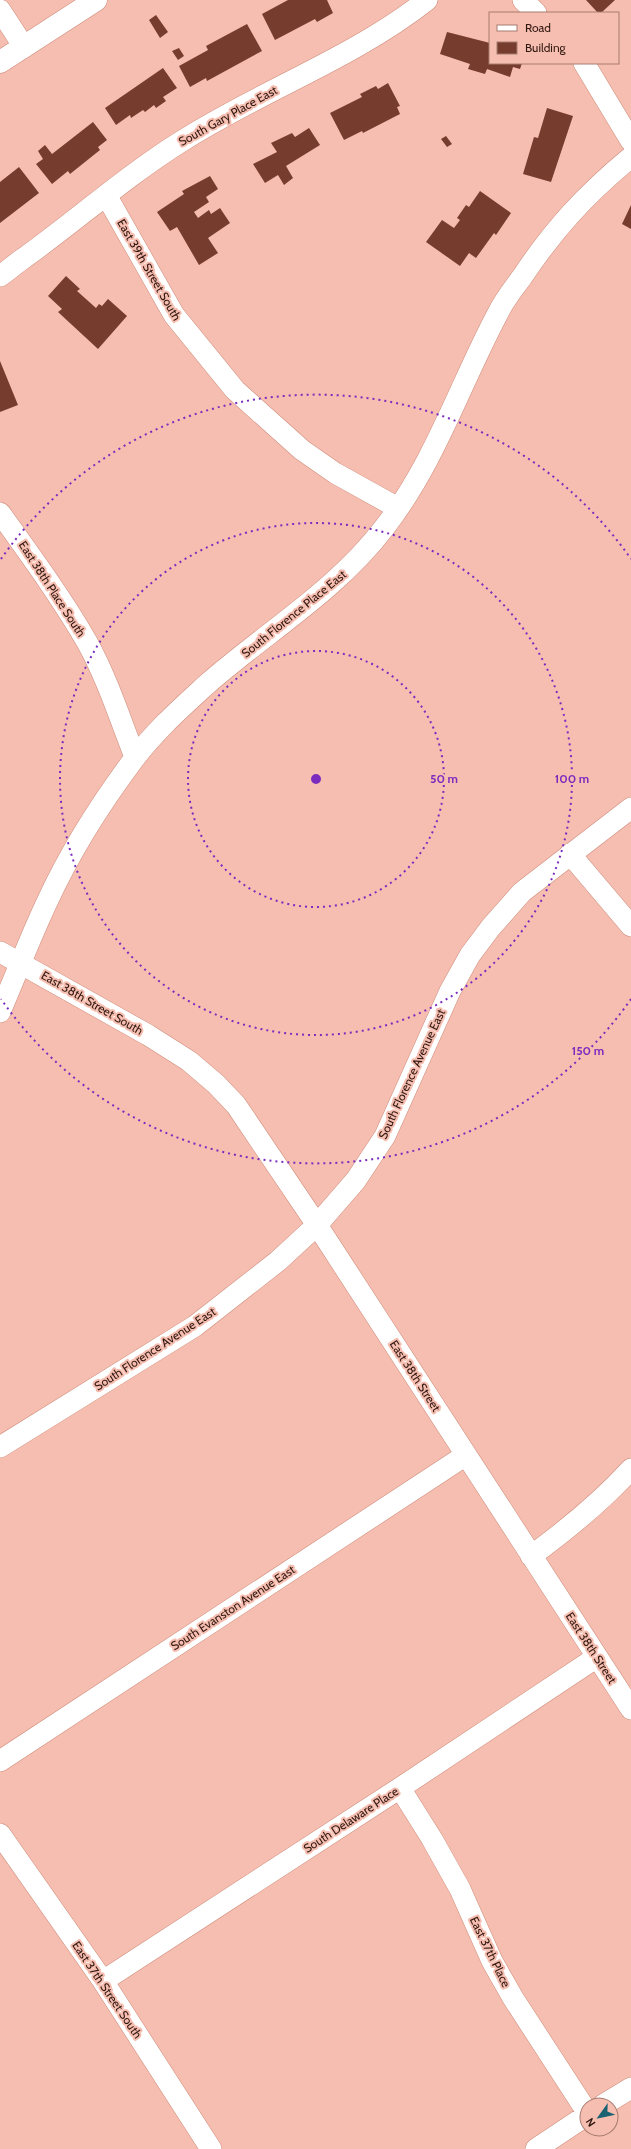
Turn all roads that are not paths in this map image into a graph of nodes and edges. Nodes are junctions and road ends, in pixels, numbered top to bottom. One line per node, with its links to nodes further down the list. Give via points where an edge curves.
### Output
1 (96, 0): 6 (main road)
2 (427, 0): 11 (street, South Gary Place East, via 406,17 332,61 219,118)
3 (523, 0): 5 (street)
4 (0, 10): 6 (street)
5 (535, 12)
6 (24, 47): 7 (main road)
7 (0, 62)
8 (585, 64): 9 (street)
9 (631, 141)
10 (631, 157): 13 (street, South Florence Place East, via 596,186 566,218 498,311 437,442)
11 (106, 195): 12 (street, South Gary Place East); 13 (street, East 39th Street South, via 174,315 235,390 302,450 335,473)
12 (0, 276)
13 (398, 508): 15 (street, South Florence Place East, via 355,563 314,600 208,684 170,719)
14 (0, 513): 15 (street, East 38th Place South, via 56,591 87,643)
15 (135, 757): 20 (street, South Florence Place East, via 70,857)
16 (631, 808): 17 (street, South Florence Avenue East)
17 (570, 854): 18 (street); 23 (street, South Florence Avenue East, via 522,892 491,926 470,955 450,991 385,1136 356,1180)
18 (631, 926)
19 (0, 952): 20 (street, East 38th Street South)
20 (21, 963): 21 (street, South Florence Place East); 22 (street, East 38th Street South)
21 (0, 1012)
22 (183, 1057): 23 (street, East 38th Street, via 216,1084 236,1105)
23 (317, 1225): 24 (street, South Florence Avenue East, via 278,1261 195,1326); 25 (street, East 38th Street)
24 (0, 1447)
25 (466, 1455): 27 (street, East 38th Street); 30 (street, South Evanston Avenue East)
26 (631, 1469): 27 (street, via 578,1521)
27 (532, 1556): 28 (street, East 38th Street)
28 (597, 1656): 29 (street, East 38th Street); 31 (street, South Delaware Place)
29 (631, 1709)
30 (0, 1761)
31 (400, 1788): 33 (street, South Delaware Place); 36 (street, East 37th Place, via 460,1889 492,1961 513,1998)
32 (0, 1834): 33 (street, East 37th Street South)
33 (103, 1981): 38 (street, East 37th Street South)
34 (631, 2088): 35 (street)
35 (616, 2097)
36 (579, 2100)
37 (579, 2120): 39 (street)
38 (211, 2149)
39 (536, 2149)

